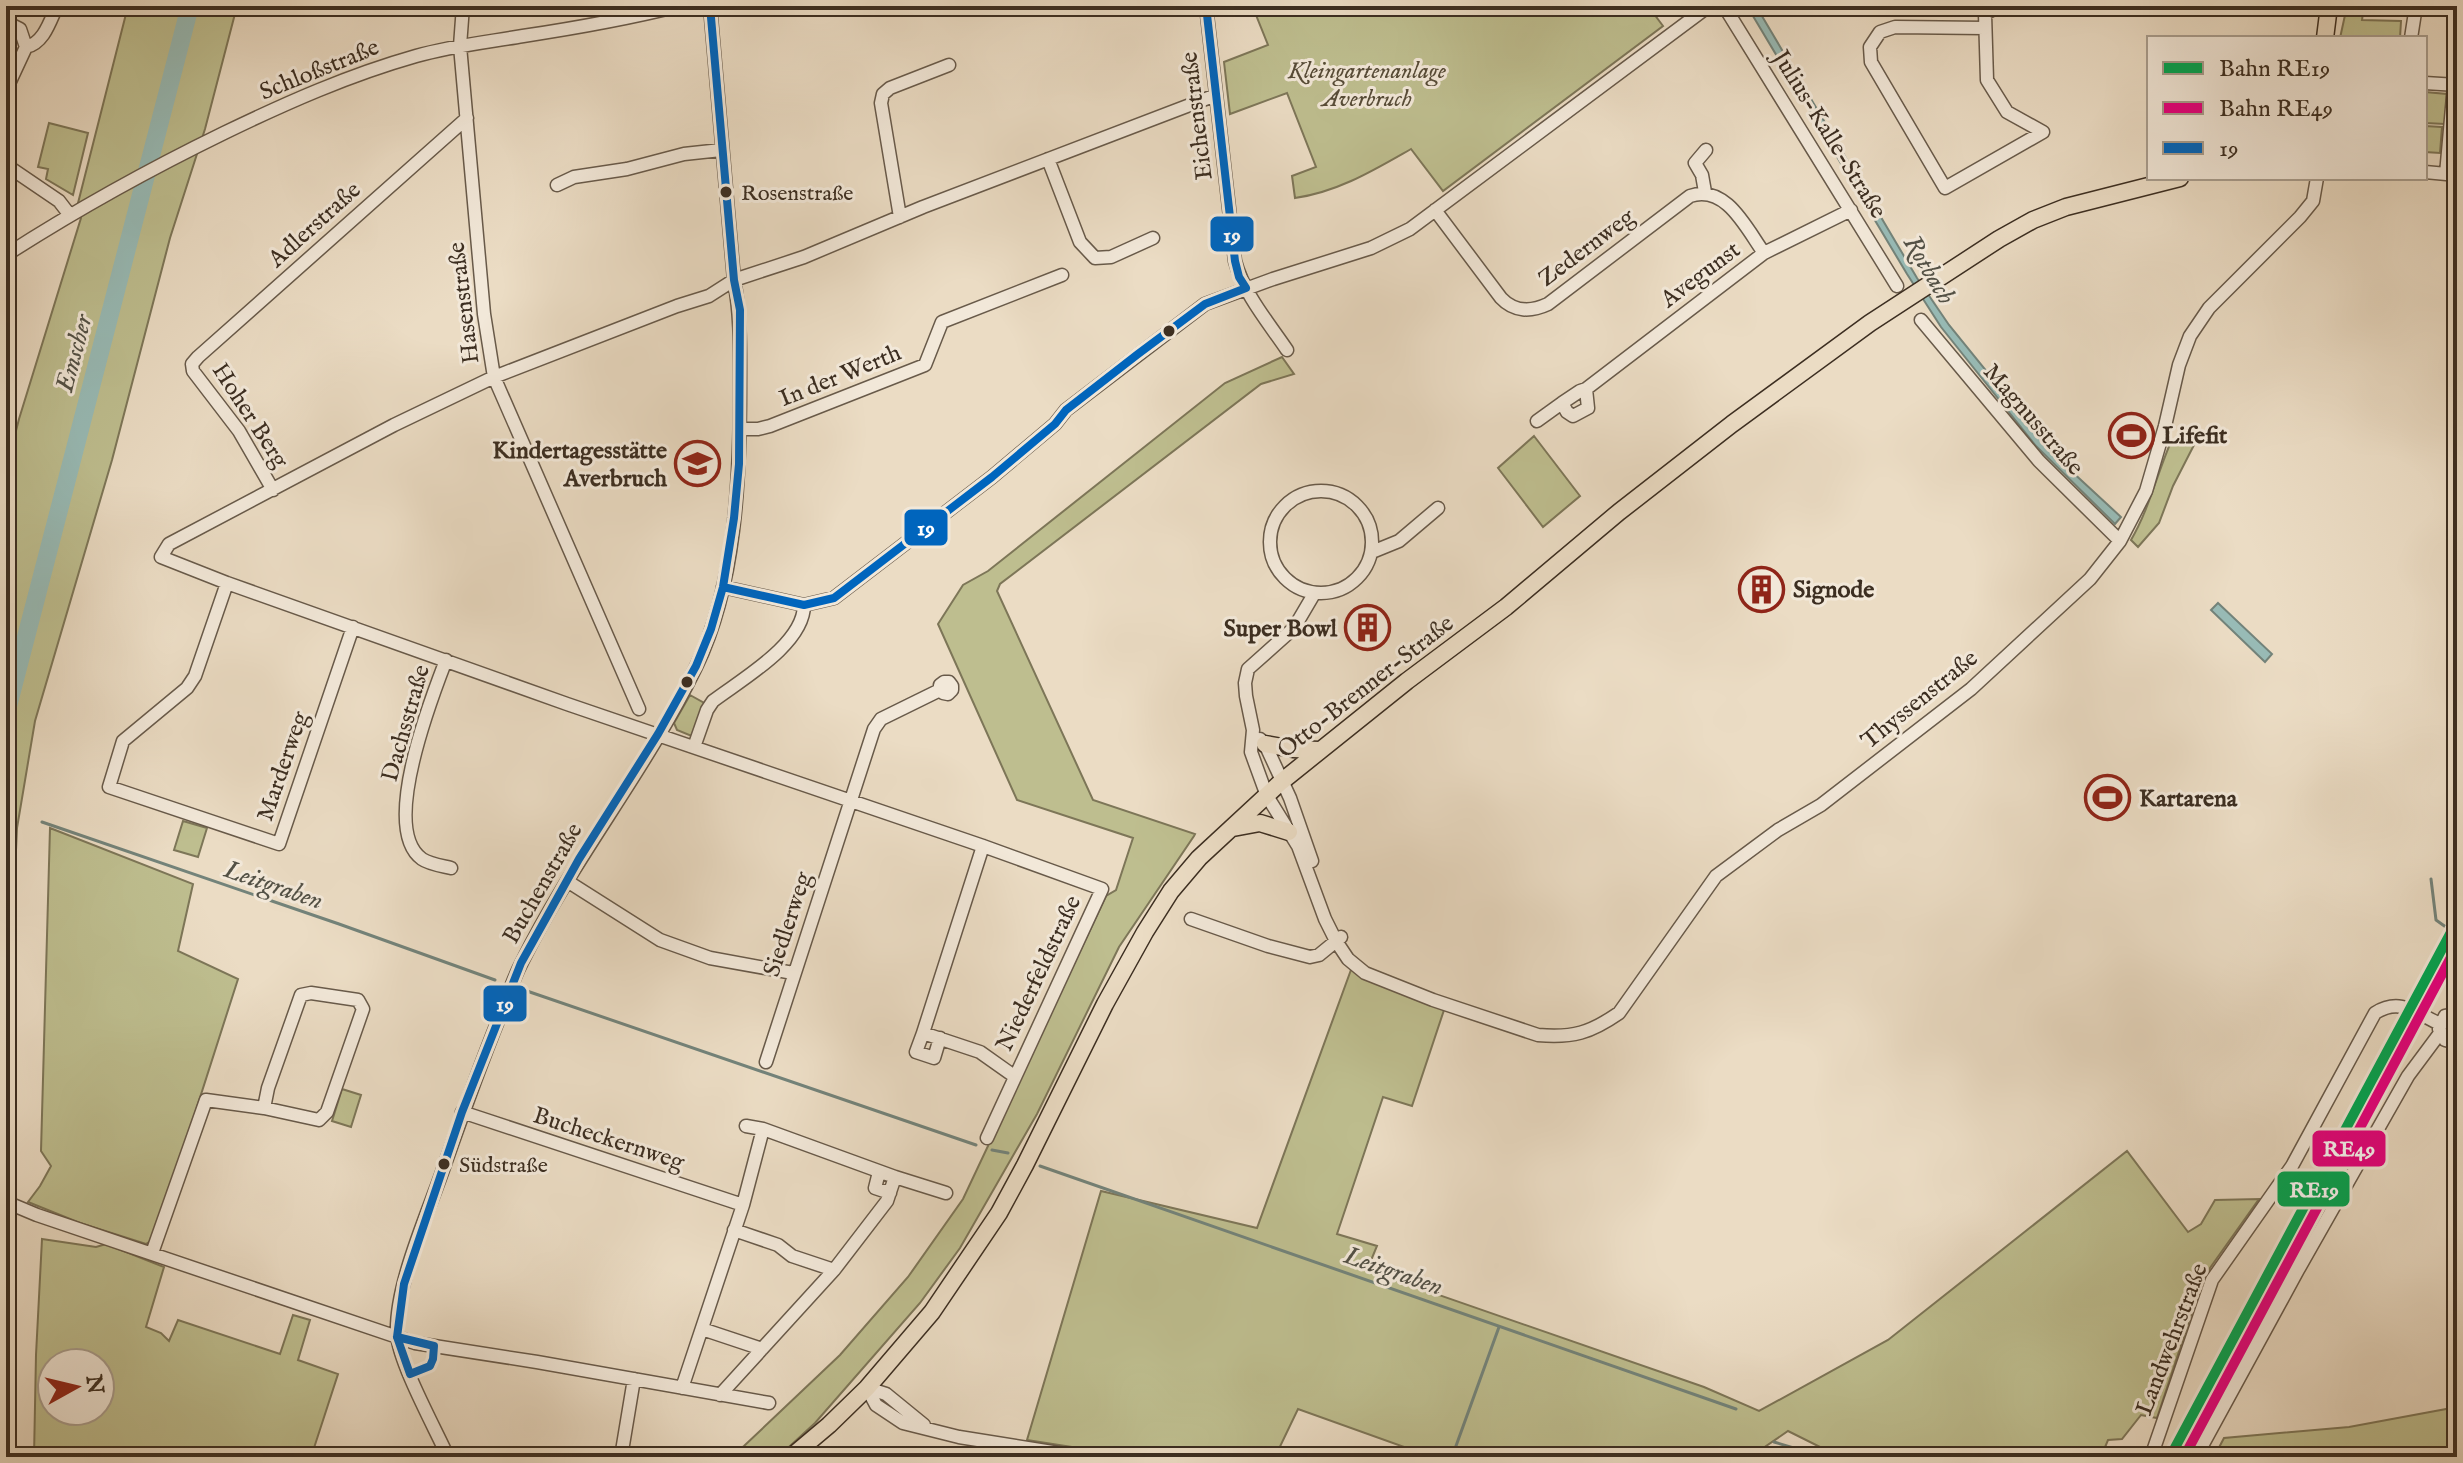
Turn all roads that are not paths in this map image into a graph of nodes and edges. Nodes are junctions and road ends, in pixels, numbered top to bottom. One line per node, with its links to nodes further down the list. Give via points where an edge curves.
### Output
1 (57, 6): 16 (street, via 42,37)
2 (463, 6): 15 (street, Hasenstraße)
3 (679, 6): 15 (street, Schloßstraße)
4 (710, 6): 23 (street, Buchenstraße)
5 (1206, 6): 21 (street, Eichenstraße)
6 (1709, 6): 33 (street)
7 (1724, 6): 34 (street, Julius-Kalle-Straße)
8 (1999, 6): 12 (street, via 1985,14)
9 (2329, 6): 13 (main road)
10 (2416, 6): 14 (street)
11 (6, 22): 16 (street, via 20,29)
12 (1985, 28): 12 (street, via 1987,80 2007,112 2043,132 1945,188 1871,62 1870,47 1880,32 1895,27)
13 (2325, 36)
14 (2411, 36)
15 (460, 46): 22 (street, Hasenstraße); 35 (street, Schloßstraße, via 418,55 284,104)
16 (26, 47): 20 (street)
17 (949, 65): 36 (street, via 883,94)
18 (2427, 83): 19 (street)
19 (2455, 85): 28 (street)
20 (6, 90)
21 (1216, 95): 25 (street); 43 (street, Eichenstraße, via 1235,261)
22 (467, 118): 46 (street, Adlerstraße); 47 (street, Hasenstraße)
23 (721, 150): 31 (street, via 574,177); 41 (street, Buchenstraße)
24 (1706, 150): 32 (street, via 1695,163)
25 (1048, 159): 36 (street); 37 (street, via 1080,242 1095,258 1111,257)
26 (6, 165): 35 (street, via 59,201)
27 (2427, 172): 28 (street)
28 (2452, 174)
29 (2172, 180): 68 (main road, Otto-Brenner-Straße, via 2033,220 1913,295 1732,424)
30 (2317, 180): 54 (street, Thyssenstraße, via 2313,201 2209,308 2190,336 2146,491)
31 (557, 185)
32 (1705, 192): 33 (street, Zedernweg, via 1690,196 1548,304 1530,310 1507,305); 38 (street, via 1726,201)
33 (1435, 210): 43 (street, via 1391,240)
34 (1851, 210): 38 (street, Avegunst); 42 (street, Julius-Kalle-Straße)
35 (69, 214): 39 (street, Schloßstraße)
36 (900, 217): 41 (street)
37 (1153, 238)
38 (1764, 253): 48 (street, Avegunst)
39 (6, 255)
40 (1062, 275): 51 (street, In der Werth, via 942,322 925,365 770,426)
41 (734, 280): 47 (street, via 709,296); 51 (street, Buchenstraße, via 740,310)
42 (1897, 286)
43 (1246, 288): 45 (street, Eichenstraße); 59 (street, via 1205,304 1138,354 992,477 834,598)
44 (1921, 320): 54 (street, Magnusstraße, via 2039,461)
45 (1287, 350)
46 (192, 364): 52 (street, Hoher Berg)
47 (494, 377): 52 (street); 63 (street, Hasenstraße, via 610,628)
48 (1586, 389): 49 (street, Avegunst); 49 (street, Avegunst, via 1588,408 1581,414 1573,416)
49 (1562, 403): 50 (street, Avegunst)
50 (1537, 421)
51 (740, 429): 57 (street, Buchenstraße)
52 (273, 490): 56 (street, via 169,544 161,557)
53 (1438, 508): 55 (street, via 1399,541)
54 (2120, 541): 78 (street, Thyssenstraße, via 2090,579 1971,689 1821,805 1716,876 1619,1013 1602,1025 1571,1036 1538,1035 1390,984)
55 (1372, 552): 58 (street, via 1365,570 1351,584); 58 (street, via 1366,516 1354,502 1338,493 1303,493 1288,501 1270,530 1269,547 1284,578)
56 (227, 583): 60 (street); 60 (street, Marderweg, via 195,676 123,741 109,787 279,844)
57 (723, 587): 59 (street); 65 (street, Buchenstraße, via 696,666)
58 (1314, 594): 64 (street, Thyssenstraße, via 1294,628 1248,669 1246,696)
59 (804, 605): 67 (street, via 788,644 713,701)
60 (353, 627): 61 (street)
61 (446, 660): 65 (street); 75 (street, Dachsstraße, via 426,712 404,812 409,841 422,859)
62 (940, 690): 71 (street, Siedlerweg, via 881,719)
63 (639, 709)
64 (1253, 730): 66 (street, Thyssenstraße); 70 (street, Thyssenstraße, via 1251,752)
65 (658, 734): 67 (street); 76 (street, Buchenstraße)
66 (1265, 744): 68 (main road); 69 (street, Thyssenstraße)
67 (694, 747): 71 (street)
68 (1319, 750): 69 (main road, Otto-Brenner-Straße)
69 (1281, 782): 70 (main road, Otto-Brenner-Straße); 78 (street, Thyssenstraße)
70 (1267, 796): 72 (main road, Otto-Brenner-Straße); 73 (street, Thyssenstraße)
71 (851, 800): 74 (street); 79 (street, Siedlerweg)
72 (1231, 828): 73 (main road, via 1260,823); 108 (main road, Otto-Brenner-Straße, via 1171,891 973,1254)
73 (1289, 832): 78 (street, Thyssenstraße, via 1325,919)
74 (983, 846): 81 (street); 85 (street, Niederfeldstraße, via 1102,889)
75 (451, 868)
76 (567, 881): 79 (street, via 660,940 710,958); 87 (street, Buchenstraße, via 521,963)
77 (1191, 919): 78 (street, via 1310,957)
78 (1339, 939)
79 (793, 973): 84 (street, Siedlerweg)
80 (2457, 1014): 82 (street, via 2445,1016)
81 (923, 1033): 83 (street, Niederfeldstraße); 83 (street, via 916,1052 934,1058)
82 (2446, 1036): 117 (street, Landwehrstraße, via 2399,1005 2375,1013 2292,1166 2212,1280); 118 (street, via 2408,1076)
83 (940, 1038): 85 (street, Niederfeldstraße, via 980,1052)
84 (766, 1062)
85 (1014, 1076): 90 (street, Niederfeldstraße)
86 (264, 1108): 86 (street, via 301,995 358,1000 363,1009 327,1112 319,1120); 100 (street, via 206,1100)
87 (462, 1112): 97 (street, Bucheckernweg); 104 (street, Buchenstraße, via 404,1284)
88 (746, 1126): 89 (street)
89 (763, 1129): 91 (street); 97 (street)
90 (987, 1138)
91 (879, 1172): 92 (street); 93 (street, via 875,1188)
92 (895, 1177): 93 (street); 94 (street)
93 (890, 1193): 101 (street)
94 (946, 1193)
95 (2457, 1196): 99 (street)
96 (6, 1202): 100 (street)
97 (743, 1205): 98 (street)
98 (734, 1230): 101 (street); 103 (street)
99 (2456, 1246): 102 (street)
100 (152, 1253): 104 (street)
101 (834, 1270): 105 (street)
102 (2457, 1303)
103 (702, 1329): 105 (street); 107 (street)
104 (397, 1337): 106 (street); 111 (street)
105 (762, 1349): 109 (street)
106 (634, 1379): 107 (street); 114 (street)
107 (682, 1388): 109 (street)
108 (867, 1388): 115 (main road, Otto-Brenner-Straße); 116 (street, via 876,1405 903,1423)
109 (720, 1395): 110 (street)
110 (769, 1403)
111 (448, 1457)
112 (518, 1457): 113 (street)
113 (527, 1457)
114 (621, 1457)
115 (791, 1457)
116 (1084, 1457)
117 (2151, 1457)
118 (2196, 1457)

